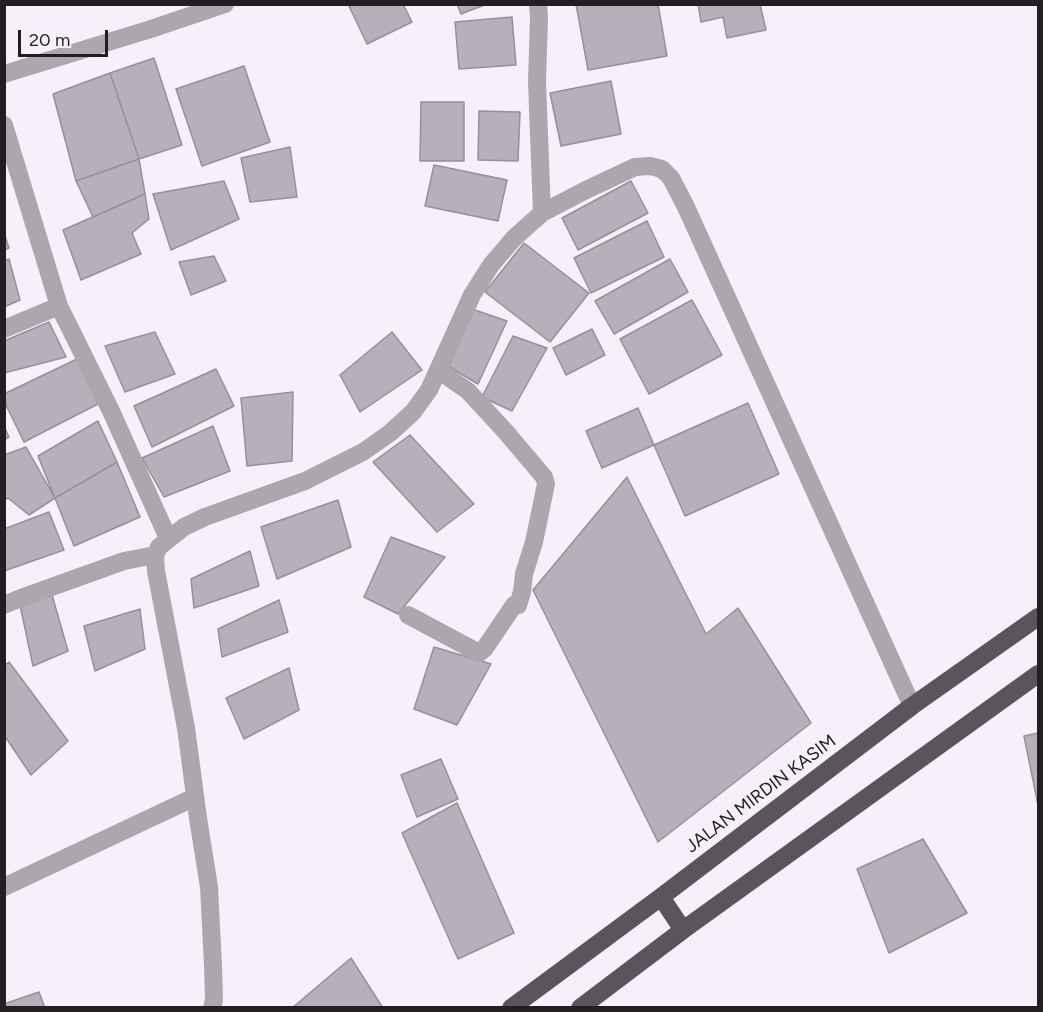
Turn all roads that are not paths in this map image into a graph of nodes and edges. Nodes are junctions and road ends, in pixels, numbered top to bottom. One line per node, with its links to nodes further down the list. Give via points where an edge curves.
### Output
1 (225, 4): 3 (street)
2 (538, 4): 5 (street)
3 (4, 74)
4 (4, 125): 6 (street)
5 (542, 213): 8 (street, via 491,265 472,295); 15 (street, via 635,167 662,169 671,178)
6 (59, 306): 7 (street); 9 (street)
7 (4, 329)
8 (438, 370): 9 (street, via 413,412 363,452 305,481 205,517); 12 (street, via 468,391 546,484 519,603 485,648 479,653)
9 (168, 538): 10 (street)
10 (155, 555): 11 (street, via 124,561); 16 (street)
11 (4, 605)
12 (408, 615)
13 (1038, 617): 15 (highway, JALAN MIRDIN KASIM)
14 (1038, 674): 19 (highway)
15 (912, 706): 18 (highway, JALAN MIRDIN KASIM)
16 (195, 797): 17 (street); 20 (street, via 209,887)
17 (4, 887)
18 (661, 897): 19 (highway); 21 (highway, JALAN MIRDIN KASIM)
19 (683, 930): 22 (highway)
20 (212, 1008)
21 (511, 1008)
22 (580, 1008)

